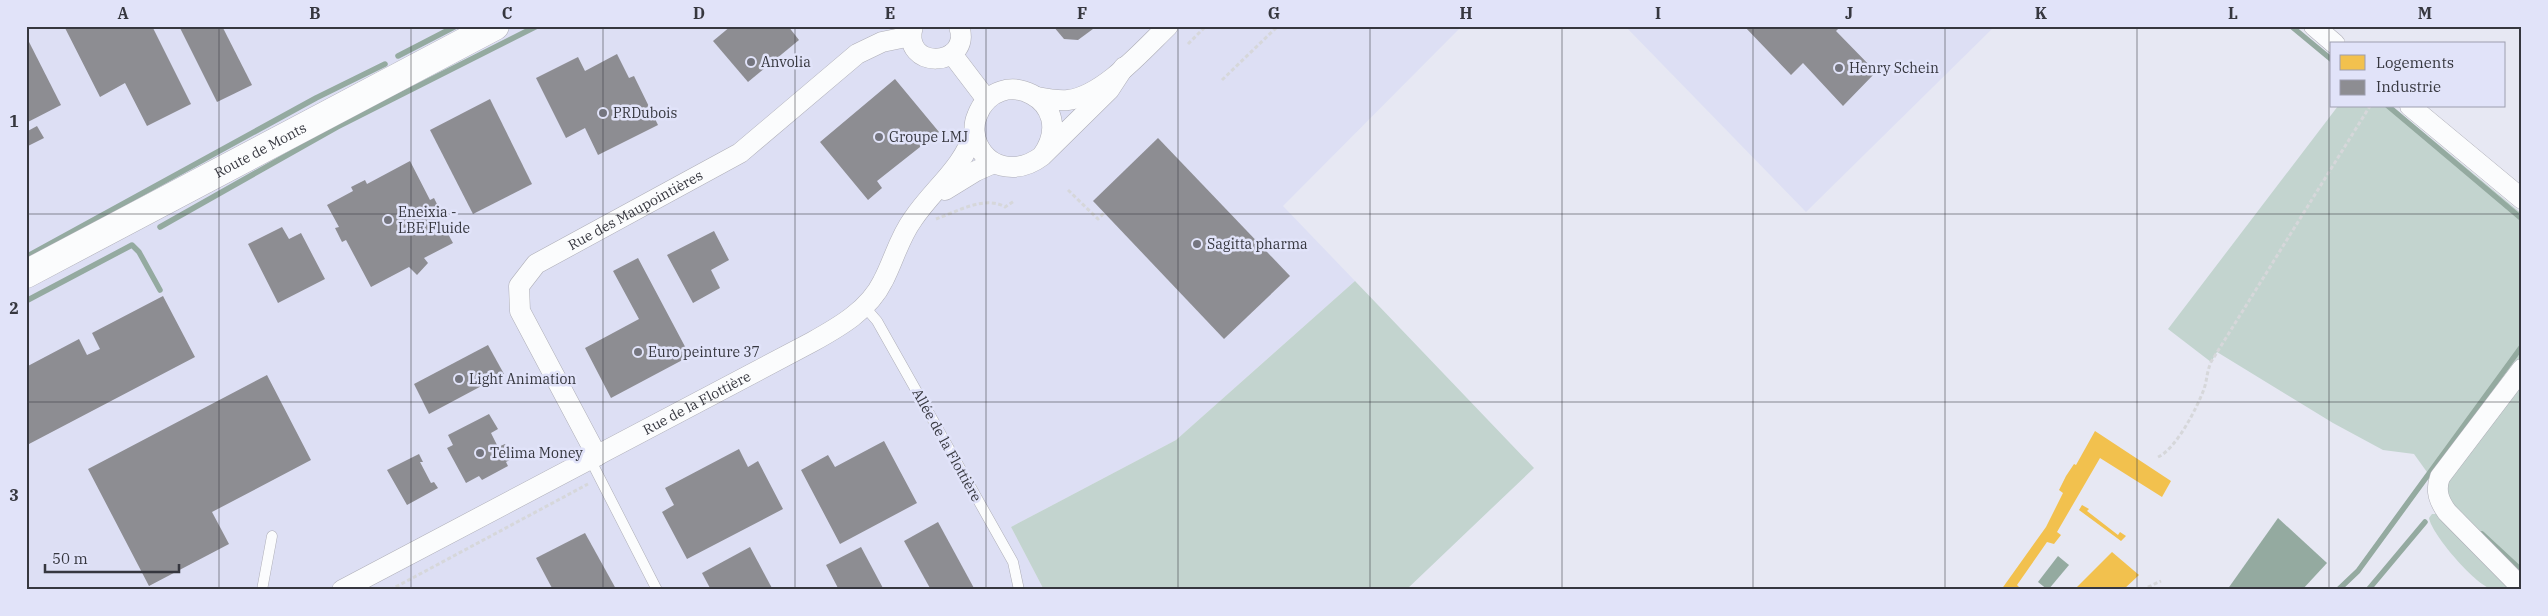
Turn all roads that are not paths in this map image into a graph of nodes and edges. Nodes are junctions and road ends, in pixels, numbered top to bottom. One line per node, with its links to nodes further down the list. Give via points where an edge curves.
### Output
1 (495, 26): 17 (main road, Route de Monts)
2 (958, 26): 7 (street, via 960,40)
3 (1168, 26): 8 (street)
4 (2314, 26): 6 (street)
5 (912, 31): 7 (street, via 917,51 923,56 938,60); 20 (street, Rue des Maupointières, via 857,54 740,153 536,264 519,286 520,311)
6 (2333, 42)
7 (952, 54): 10 (street)
8 (1124, 67): 9 (street, via 1080,97 1059,100); 13 (street, via 1109,90)
9 (1037, 97): 10 (street, via 1011,89); 13 (street, via 1047,107 1052,119 1050,146)
10 (986, 100): 12 (street, via 975,120)
11 (2412, 108): 15 (street)
12 (974, 132): 14 (street, via 983,154); 16 (street, Rue de la Flottière, via 964,157)
13 (1042, 156): 14 (street, via 1019,168 1006,168)
14 (994, 163): 16 (street, via 939,194)
15 (2522, 199)
16 (912, 219): 18 (street, Rue de la Flottière, via 883,283)
17 (26, 274)
18 (864, 306): 20 (street, Rue de la Flottière, via 812,342); 26 (lane, Allée de la Flottière, via 877,321 1013,562)
19 (2522, 369): 22 (street, via 2440,477 2437,486 2438,497 2447,512)
20 (594, 457): 24 (street, Rue de la Flottière); 25 (lane)
21 (272, 536): 23 (lane)
22 (2522, 588)
23 (262, 590)
24 (342, 590)
25 (656, 590)
26 (1019, 590)

